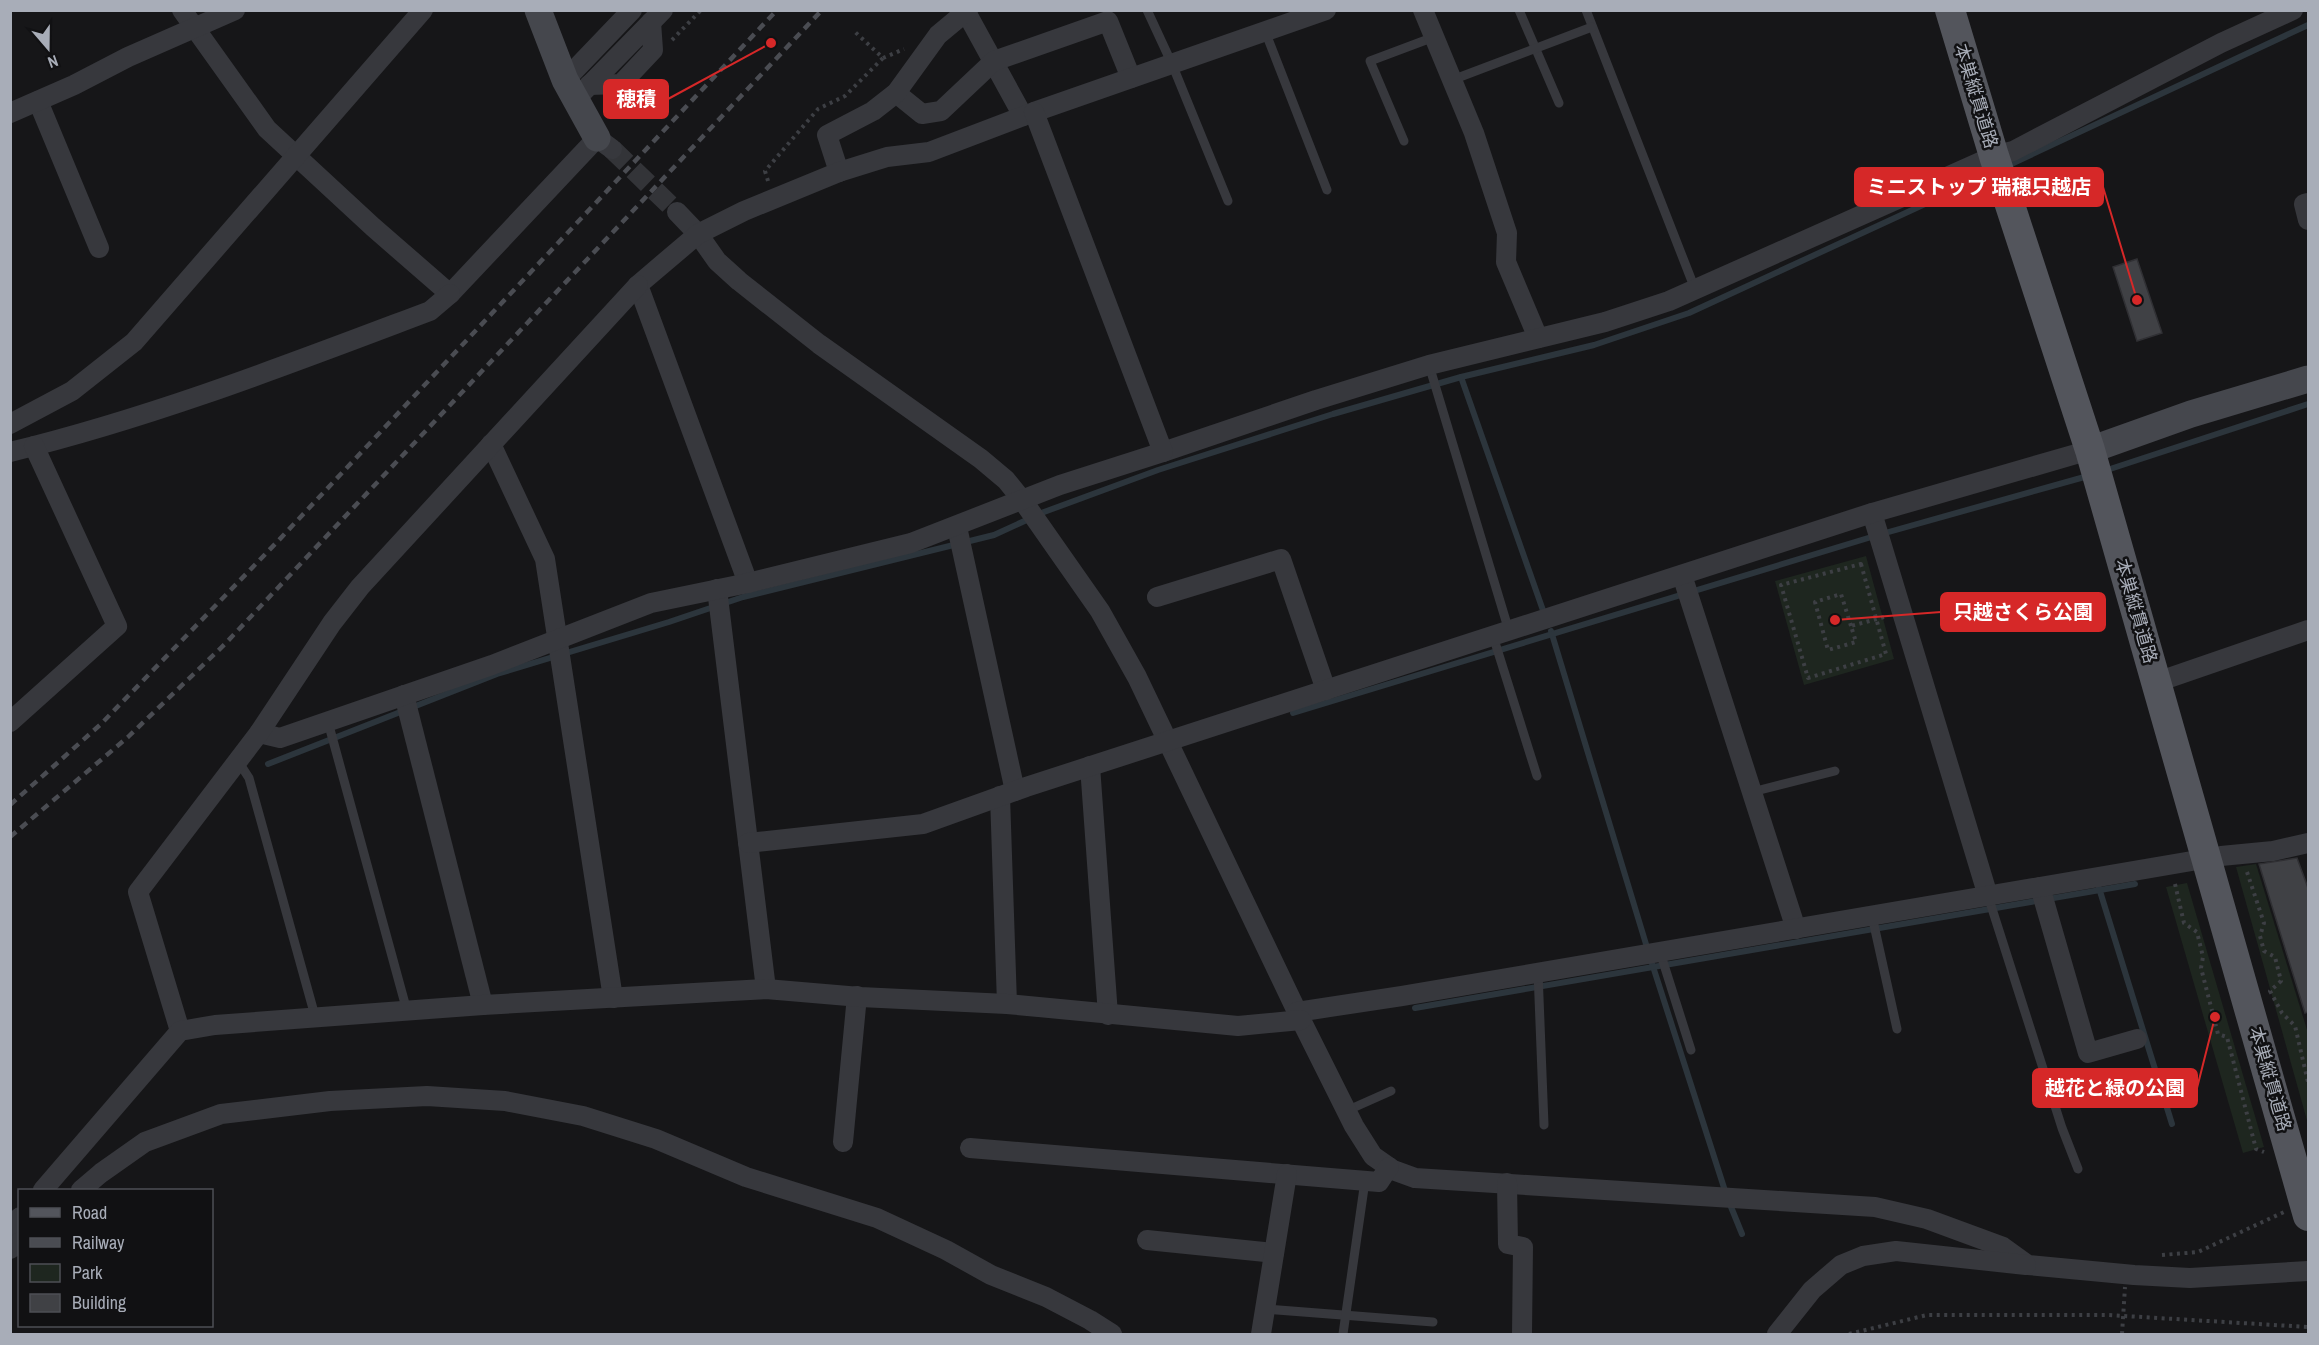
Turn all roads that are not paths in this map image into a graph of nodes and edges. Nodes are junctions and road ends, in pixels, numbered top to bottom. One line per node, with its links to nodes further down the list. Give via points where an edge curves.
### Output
1 (182, 10): 17 (street)
2 (235, 10): 17 (street)
3 (423, 10): 34 (street)
4 (538, 10): 25 (street)
5 (632, 10): 25 (street)
6 (1146, 10): 22 (lane)
7 (1326, 10): 18 (street)
8 (1423, 10): 19 (street)
9 (1519, 10): 20 (lane)
10 (1586, 10): 16 (lane)
11 (1950, 10): 33 (main road, 本巣縦貫道路)
12 (1971, 10): 33 (main road, 本巣縦貫道路)
13 (2293, 10): 33 (street)
14 (967, 11): 21 (street); 26 (street, via 938,35)
15 (657, 16): 25 (street)
16 (1592, 27): 20 (lane); 44 (lane)
17 (194, 28): 27 (street); 34 (street, via 267,129)
18 (1265, 31): 22 (street); 36 (lane)
19 (1434, 37): 24 (street); 31 (lane, via 1370,62)
20 (1535, 49): 24 (lane); 28 (lane)
21 (994, 61): 23 (street, via 1108,21); 26 (street, via 941,111 922,114); 30 (street)
22 (1172, 64): 23 (street); 37 (lane)
23 (1131, 78): 30 (street)
24 (1452, 80): 46 (street, via 1507,233 1506,262)
25 (577, 88): 32 (street)
26 (896, 93): 35 (street, via 873,111 827,135)
27 (38, 101): 29 (street); 42 (street)
28 (1559, 103)
29 (10, 113)
30 (1029, 114): 35 (street, via 929,152 887,157); 54 (street)
31 (1404, 141)
32 (605, 143): 45 (street)
33 (2003, 154): 44 (street); 52 (main road, 本巣縦貫道路)
34 (296, 156): 45 (street); 49 (street, via 134,342 72,391)
35 (839, 172): 41 (street)
36 (1327, 190)
37 (1228, 201)
38 (2308, 203): 40 (street, via 2304,204)
39 (677, 212): 41 (street)
40 (2308, 220)
41 (698, 234): 43 (street); 55 (street, via 717,261 739,281 819,344 981,459)
42 (99, 248)
43 (638, 285): 50 (street); 59 (street)
44 (1695, 289): 46 (street, via 1605,322)
45 (450, 294): 51 (street, via 430,311 216,391)
46 (1538, 338): 47 (street)
47 (1429, 365): 54 (street); 63 (lane)
48 (2308, 379): 52 (street)
49 (10, 424)
50 (491, 444): 64 (street, via 545,559); 70 (street, via 360,587)
51 (34, 446): 53 (street); 68 (street, via 117,626)
52 (2098, 447): 56 (street); 65 (main road, 本巣縦貫道路)
53 (10, 452)
54 (1163, 452): 55 (street)
55 (1023, 501): 57 (street); 71 (street, via 1100,611)
56 (1872, 513): 58 (street); 82 (street)
57 (957, 526): 59 (street, via 911,543); 77 (street)
58 (1682, 575): 63 (street); 76 (street)
59 (748, 583): 60 (street)
60 (717, 589): 64 (street, via 651,603); 78 (street)
61 (1157, 597): 66 (street, via 1281,559)
62 (2308, 630): 65 (street)
63 (1501, 633): 66 (street); 75 (lane)
64 (556, 640): 67 (street); 89 (street)
65 (2164, 680): 80 (main road, 本巣縦貫道路)
66 (1326, 690): 71 (street)
67 (404, 695): 69 (street); 91 (street)
68 (10, 722)
69 (327, 722): 70 (street, via 280,738); 92 (lane)
70 (259, 732): 72 (street)
71 (1167, 741): 73 (street); 95 (street)
72 (238, 761): 94 (lane, via 249,778); 97 (street, via 138,892)
73 (1090, 766): 77 (street); 93 (street)
74 (1835, 771): 76 (lane)
75 (1537, 776)
76 (1752, 792): 84 (street)
77 (1008, 793): 78 (street, via 923,824); 90 (street)
78 (748, 843): 87 (street)
79 (2308, 843): 80 (street)
80 (2223, 856): 81 (street); 105 (main road, 本巣縦貫道路)
81 (2040, 886): 82 (street); 98 (street, via 2088,1053)
82 (1988, 896): 83 (street); 107 (lane)
83 (1872, 916): 84 (street); 96 (lane)
84 (1796, 929): 85 (street)
85 (1660, 952): 86 (street); 99 (lane)
86 (1538, 972): 95 (street); 102 (lane)
87 (766, 989): 88 (street); 89 (street)
88 (857, 996): 90 (street); 103 (street)
89 (613, 998): 91 (street)
90 (1007, 1004): 93 (street)
91 (483, 1005): 92 (street)
92 (406, 1011): 94 (street)
93 (1108, 1014): 95 (street, via 1238,1026)
94 (315, 1016): 97 (street)
95 (1299, 1016): 101 (street)
96 (1897, 1029)
97 (180, 1030): 111 (street)
98 (2137, 1038)
99 (1691, 1050)
100 (1391, 1091): 101 (lane)
101 (1346, 1111): 106 (street, via 1373,1156)
102 (1545, 1125)
103 (843, 1142)
104 (970, 1148): 108 (street)
105 (2300, 1151): 113 (main road, 本巣縦貫道路)
106 (1389, 1167): 109 (street, via 1379,1182); 110 (street, via 1415,1178)
107 (2078, 1169)
108 (1287, 1174): 109 (street); 115 (street)
109 (1365, 1181): 119 (lane)
110 (1507, 1183): 116 (street, via 1875,1207 1927,1219 2003,1247); 124 (street, via 1508,1244 1523,1246)
111 (45, 1189)
112 (83, 1189): 121 (street, via 145,1142 221,1114 330,1101 416,1097 505,1101 583,1116 656,1139 747,1177 877,1218 991,1275 1046,1297)
113 (2296, 1214)
114 (1147, 1240): 115 (street)
115 (1274, 1253): 118 (street)
116 (2028, 1265): 117 (street, via 2130,1281); 125 (street, via 1896,1251 1863,1256 1841,1265 1812,1290)
117 (2308, 1271)
118 (1265, 1310): 119 (lane); 122 (street)
119 (1346, 1315): 120 (lane); 123 (lane)
120 (1433, 1322)
121 (1112, 1335)
122 (1261, 1335)
123 (1343, 1335)
124 (1522, 1335)
125 (1777, 1335)

